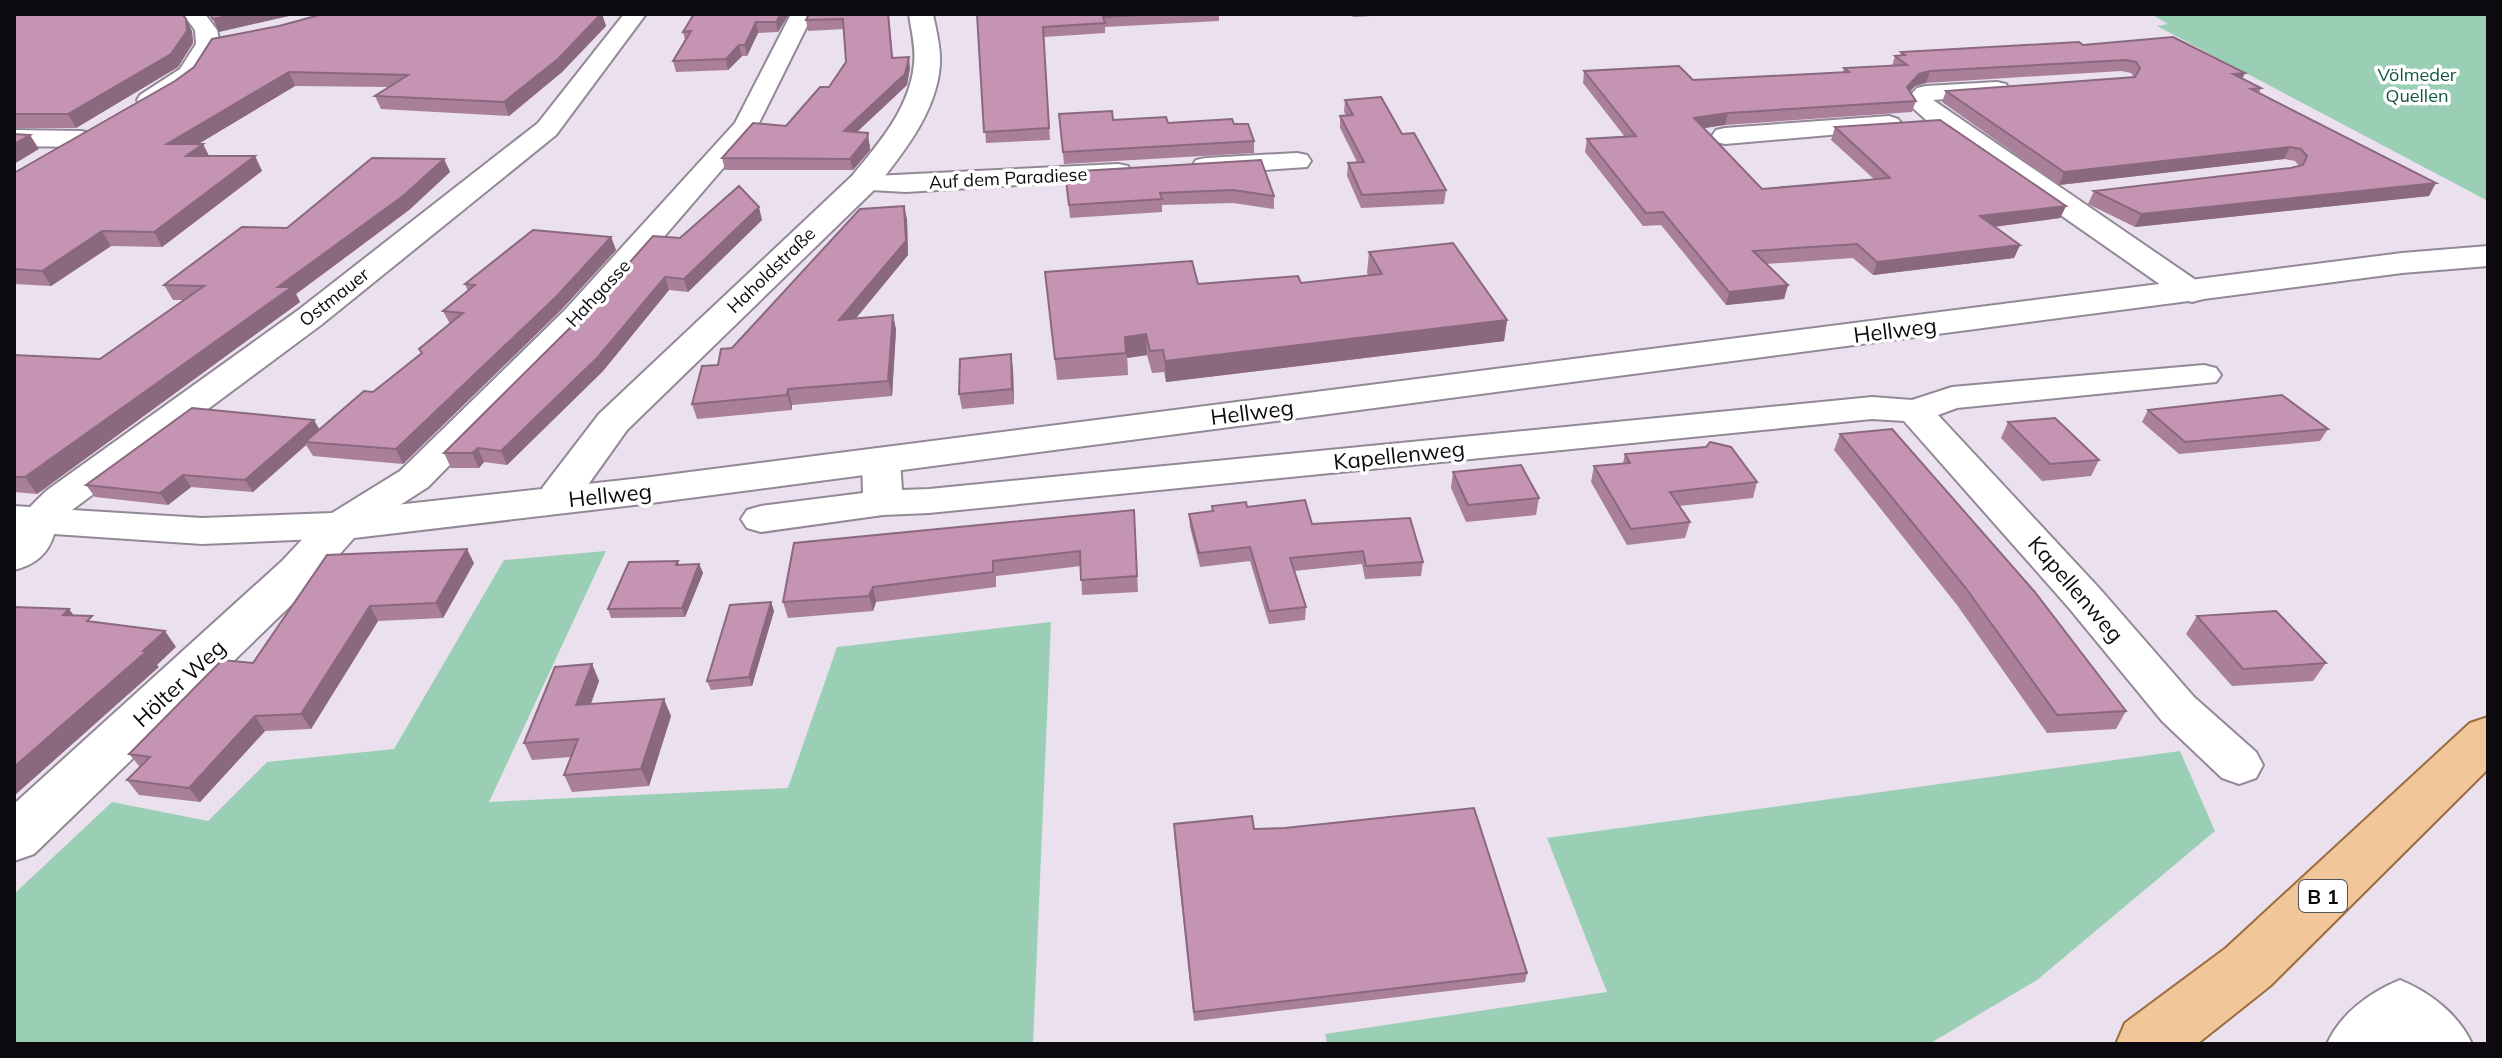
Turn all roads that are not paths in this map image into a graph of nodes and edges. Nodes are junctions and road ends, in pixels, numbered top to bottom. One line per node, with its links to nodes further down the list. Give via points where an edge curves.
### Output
1 (802, 14): 28 (street, Hahgasse, via 746,126 616,275 414,479)
2 (921, 14): 16 (main road, Haholdstraße, via 927,63 917,104)
3 (626, 16): 27 (street, Ostmauer, via 547,129 309,318)
4 (210, 32): 6 (street, via 189,74)
5 (2016, 88): 7 (street, via 1926,93 1918,101)
6 (129, 111)
7 (1942, 121): 9 (street); 18 (street)
8 (105, 125): 11 (street)
9 (1725, 136)
10 (14, 138): 11 (street)
11 (81, 139): 13 (street)
12 (1297, 161): 14 (street)
13 (41, 163)
14 (1172, 168)
15 (1141, 170): 16 (street, Auf dem Paradiese)
16 (863, 183): 24 (main road, Haholdstraße, via 613,422)
17 (2097, 192): 18 (street)
18 (2051, 197): 20 (street)
19 (2488, 256): 20 (main road, Hellweg)
20 (2192, 292): 23 (main road, Hellweg)
21 (2204, 375): 22 (street, Kapellenweg, via 1952,398)
22 (1915, 411): 25 (street, Kapellenweg, via 1872,408); 31 (street, Kapellenweg, via 2178,709)
23 (881, 460): 24 (main road, Hellweg); 25 (street)
24 (559, 500): 28 (main road, Hellweg)
25 (883, 503): 26 (street, Kapellenweg)
26 (761, 519)
27 (27, 520): 28 (street, Hellweg, via 202,531); 29 (street, Ostmauer, via 31,544)
28 (341, 525): 32 (main road, Hölter Weg, via 298,572)
29 (14, 557)
30 (2488, 737): 33 (main road, B 1, via 2248,967)
31 (2239, 765)
32 (14, 838)
33 (2148, 1044)
34 (2356, 1044): 35 (street, via 2400,1006)
35 (2443, 1044)

